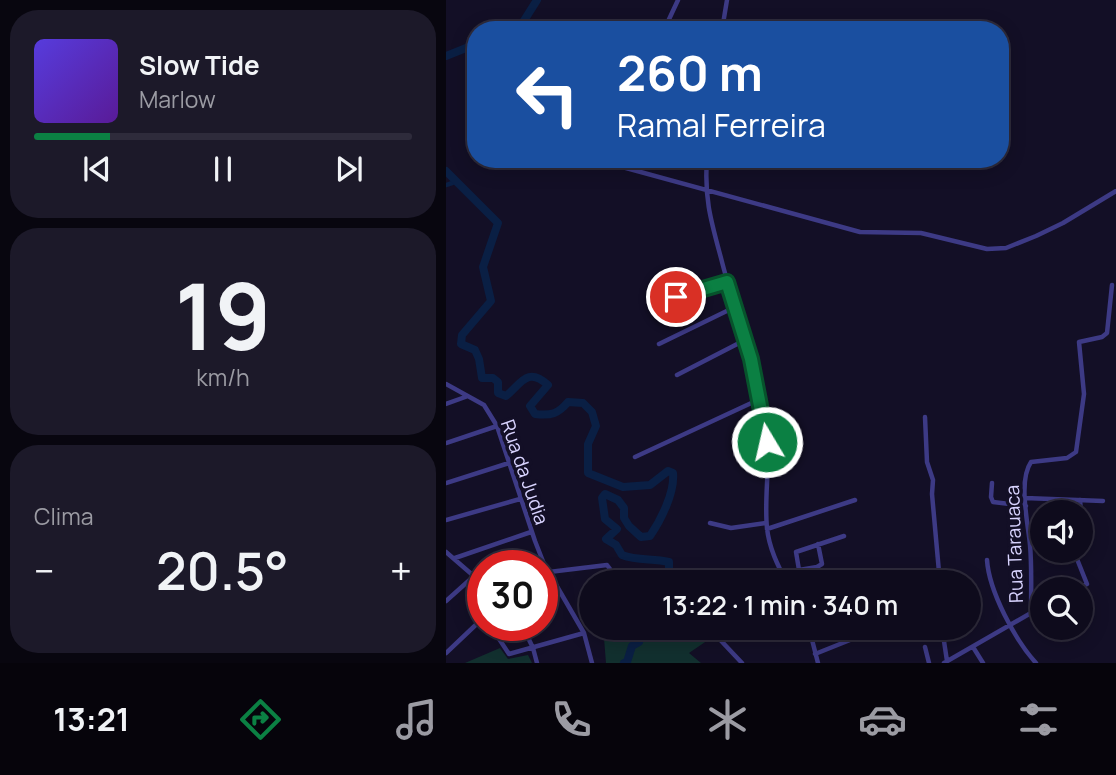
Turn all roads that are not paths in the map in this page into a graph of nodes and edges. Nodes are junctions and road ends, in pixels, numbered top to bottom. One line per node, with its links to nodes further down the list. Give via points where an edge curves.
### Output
1 (678, 0): 3 (street)
2 (727, 0): 4 (street)
3 (668, 21)
4 (724, 21)
5 (632, 168): 7 (street)
6 (706, 168): 7 (street)
7 (705, 189): 8 (street, via 860,232 921,233 994,250 1063,223); 9 (street)
8 (1116, 191)
9 (727, 282): 11 (street); 12 (street)
10 (1112, 285): 27 (street, Rua Tarauaca, via 1107,334 1079,342 1085,394 1076,452 1067,458 1029,464)
11 (651, 304)
12 (735, 307): 13 (street); 14 (street)
13 (745, 340): 15 (street); 18 (street)
14 (659, 344)
15 (677, 374)
16 (446, 384): 17 (street, Rua da Judia)
17 (468, 396): 19 (street); 21 (street, Rua da Judia, via 484,405)
18 (760, 399): 23 (street); 36 (street, via 767,442)
19 (446, 404)
20 (926, 417): 49 (street)
21 (497, 426): 22 (street); 24 (street, Rua da Judia)
22 (446, 443)
23 (635, 457)
24 (509, 463): 25 (street); 28 (street, Rua da Judia)
25 (446, 483)
26 (993, 483): 33 (street, via 993,502)
27 (1025, 498): 30 (street); 33 (street, Rua Tarauaca)
28 (520, 499): 34 (street); 38 (street, Rua da Judia)
29 (855, 500): 37 (street)
30 (1080, 500)
31 (1093, 500): 32 (street)
32 (1103, 500)
33 (1026, 506): 51 (street, Rua Tarauaca)
34 (446, 520)
35 (710, 523): 36 (street, via 731,528)
36 (766, 523): 37 (street)
37 (767, 530): 47 (street)
38 (531, 532): 41 (street, Rua da Judia); 43 (street)
39 (844, 536): 40 (street)
40 (818, 544): 48 (street, via 797,552); 48 (street, via 822,564)
41 (538, 550)
42 (446, 552): 43 (street)
43 (455, 558): 45 (street)
44 (987, 560): 57 (street, via 988,573)
45 (467, 569)
46 (610, 570): 50 (street, via 607,565)
47 (781, 570)
48 (799, 570)
49 (939, 570)
50 (558, 571)
51 (1030, 577)
52 (467, 582): 54 (street)
53 (558, 588): 56 (street, Rua da Judia)
54 (446, 601)
55 (1030, 613): 57 (street)
56 (579, 624)
57 (1011, 625): 68 (street); 79 (street)
58 (467, 633): 70 (street)
59 (579, 634): 69 (street)
60 (586, 640): 74 (street, Rua da Judia)
61 (720, 640): 75 (street)
62 (812, 640): 71 (street)
63 (850, 640): 71 (street)
64 (943, 640): 72 (street)
65 (500, 641): 69 (street, via 509,654)
66 (529, 641): 69 (street)
67 (925, 647): 77 (street)
68 (973, 647): 72 (street); 78 (street)
69 (533, 648): 73 (street)
70 (446, 653)
71 (815, 654): 76 (street)
72 (946, 662)
73 (537, 663)
74 (592, 663)
75 (742, 663)
76 (818, 663)
77 (929, 663)
78 (983, 663)
79 (1036, 663)

